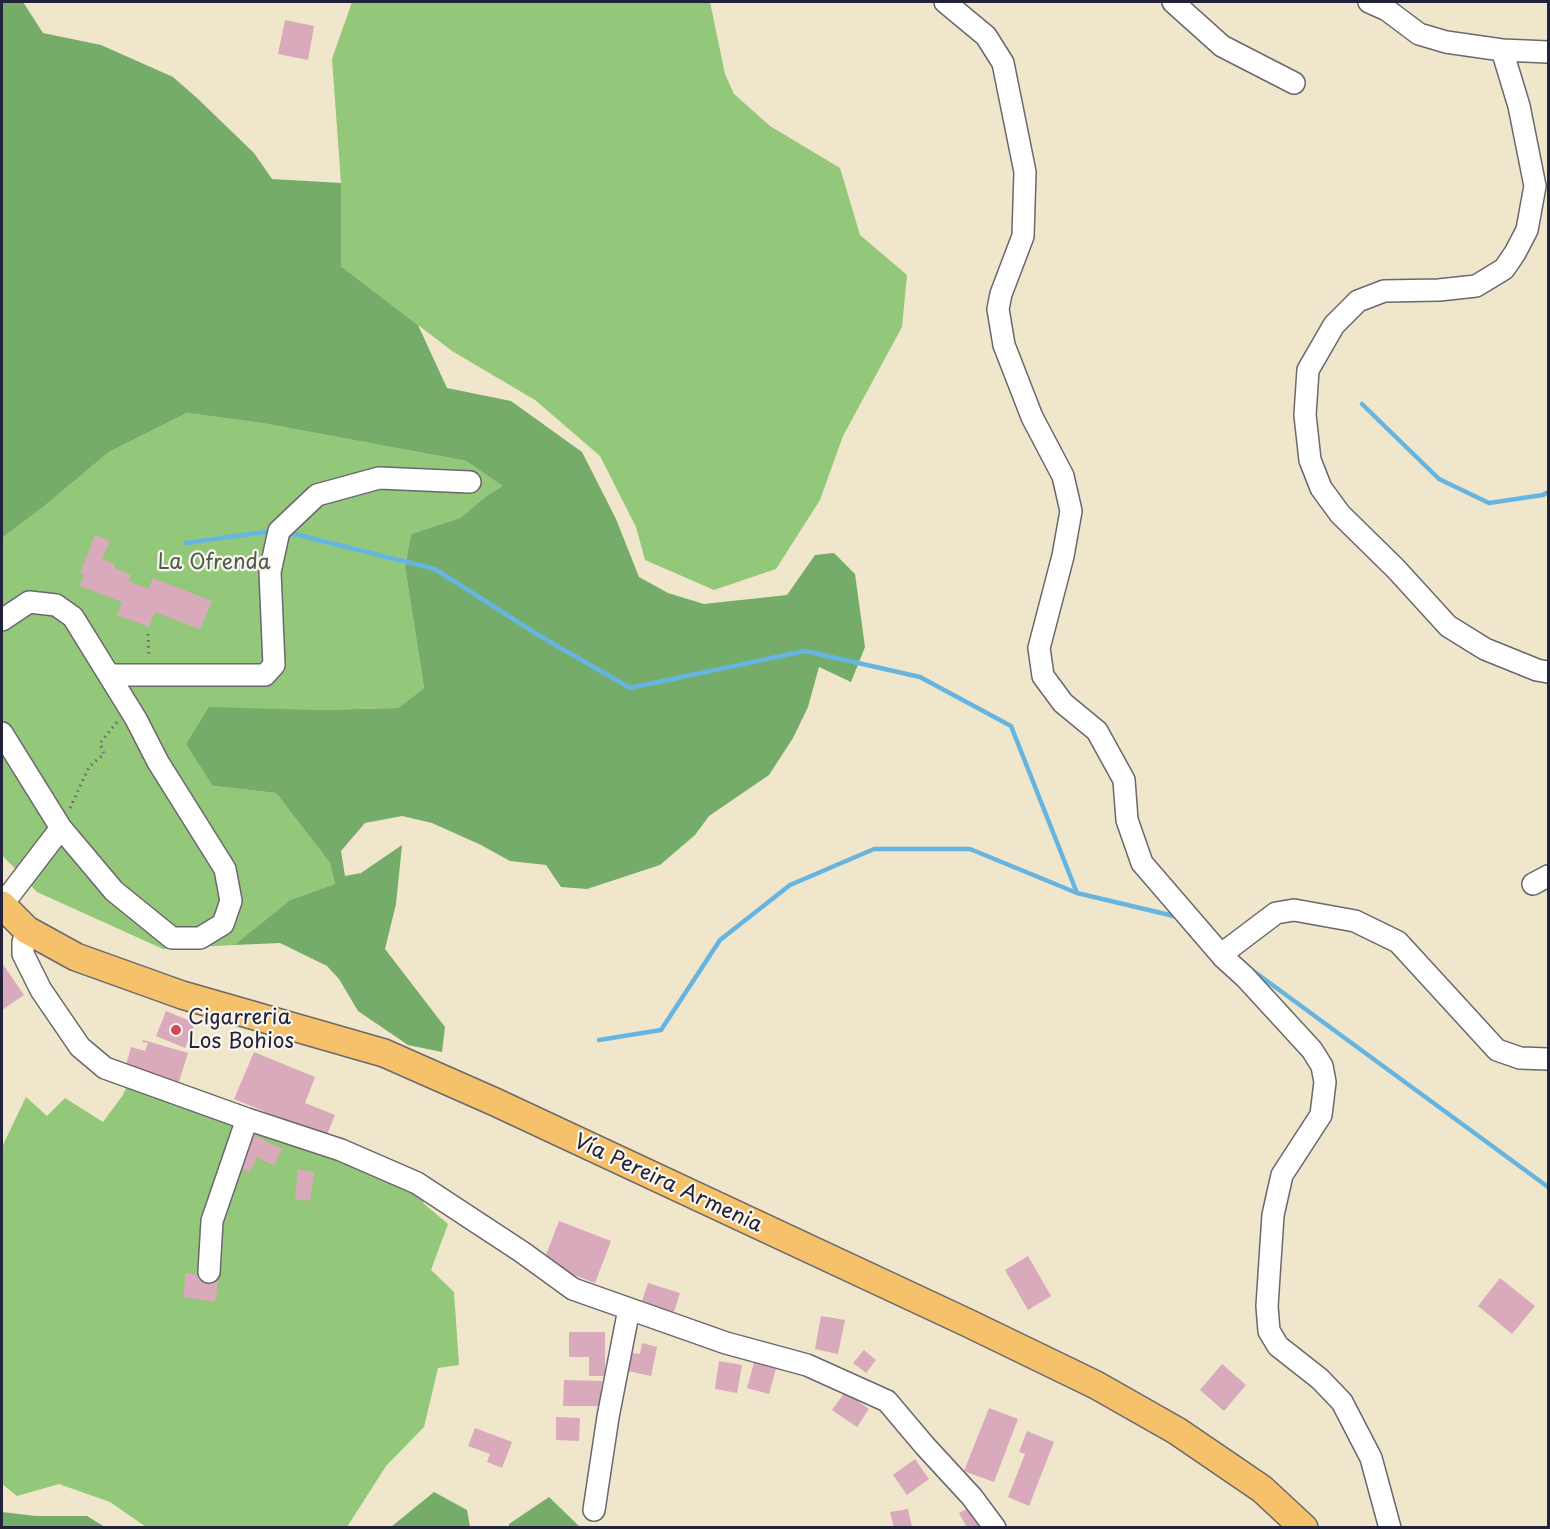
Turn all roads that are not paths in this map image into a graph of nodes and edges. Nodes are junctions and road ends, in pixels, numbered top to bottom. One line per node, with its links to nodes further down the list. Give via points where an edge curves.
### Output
1 (945, 2): 14 (street, via 986,36 1003,63 1025,172 1023,236 998,309 1004,345 1032,417 1063,476 1071,511 1039,648 1043,676 1063,703 1097,731 1125,780 1127,820 1142,863)
2 (1173, 2): 6 (street, via 1222,46)
3 (1369, 2): 4 (street, via 1419,34)
4 (1502, 50): 5 (street); 9 (street, via 1519,106 1535,186 1527,230 1515,253 1504,268 1476,286 1384,291 1358,301 1334,325 1308,370 1305,414 1310,460 1321,489 1340,514 1448,627 1485,650)
5 (1548, 52)
6 (1294, 83)
7 (470, 482): 10 (street, via 379,478 317,495 279,531 270,572 274,665 265,675)
8 (2, 620): 10 (street, via 29,602 56,605 73,617)
9 (1548, 672)
10 (109, 675): 12 (street, via 225,868 231,901 223,924 200,938 172,938 114,891)
11 (2, 733): 12 (street)
12 (60, 828): 13 (street)
13 (9, 914): 16 (street, via 41,990 80,1047 105,1068); 21 (main road, Vía Pereira Armenia, via 76,957 414,1066 968,1323 1096,1385 1177,1431 1262,1489)
14 (1223, 957): 15 (street, via 1276,913 1294,910 1355,921 1398,942 1497,1050 1520,1058); 22 (street, via 1312,1050 1322,1066 1325,1082 1320,1115 1282,1175 1273,1215 1269,1331 1278,1346 1342,1402 1371,1458)
15 (1548, 1059)
16 (247, 1119): 17 (street, via 212,1221); 18 (street, via 341,1150 417,1183 573,1289)
17 (209, 1272)
18 (629, 1309): 19 (street); 20 (street, via 726,1343 807,1365 887,1401)
19 (594, 1510)
20 (995, 1527)
21 (1304, 1527)
22 (1390, 1527)

